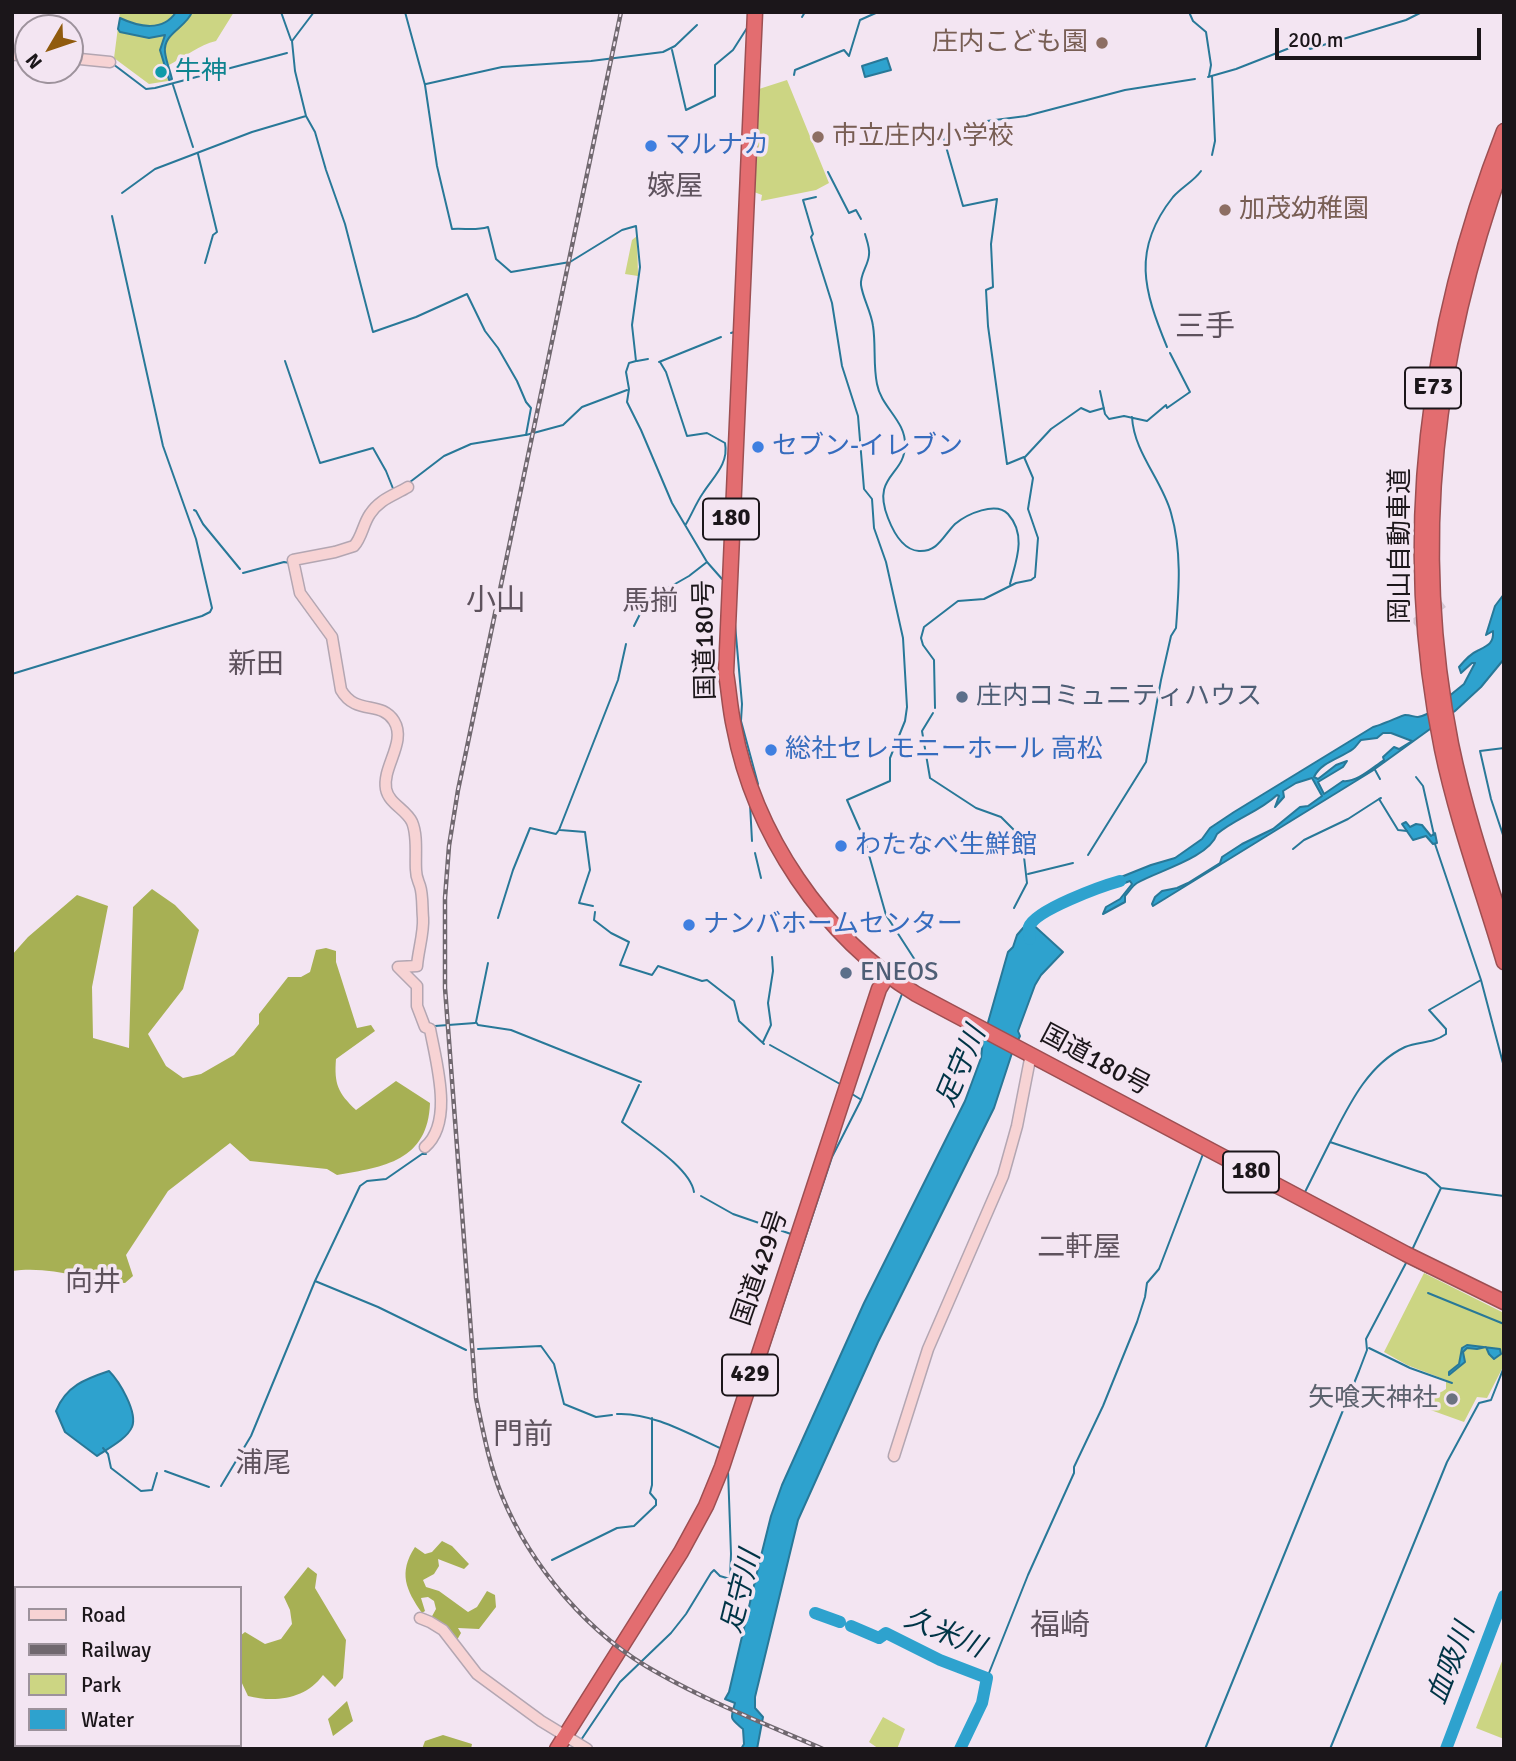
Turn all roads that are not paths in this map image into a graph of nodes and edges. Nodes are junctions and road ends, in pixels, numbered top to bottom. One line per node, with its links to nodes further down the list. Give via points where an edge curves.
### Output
1 (755, 12): 11 (highway, 国道180号 / 180, via 726,674 742,758 773,835 815,902)
2 (84, 59): 3 (main road)
3 (110, 62)
4 (1504, 131): 7 (highway, 岡山自動車道 / E73, via 1459,262 1429,416 1421,540)
5 (1504, 161): 7 (highway, 岡山自動車道 / E73, via 1460,303 1439,417 1431,539)
6 (408, 487): 13 (main road, via 383,499 354,546 293,560 300,593 332,637 344,695 359,706 387,713 397,728 386,789 414,827 423,921 417,966 398,967 416,986 419,1014 430,1029 441,1098 438,1125)
7 (1432, 649): 8 (highway, 岡山自動車道 / E73)
8 (1447, 747): 9 (highway, 岡山自動車道 / E73); 10 (highway, 岡山自動車道 / E73, via 1470,858)
9 (1504, 928)
10 (1504, 962)
11 (887, 976): 12 (highway, 国道180号 / 180); 19 (highway, 国道429号 / 429, via 706,1506)
12 (1028, 1053): 14 (highway, 国道180号 / 180); 17 (main road, via 1017,1126 1003,1176 928,1349)
13 (425, 1147)
14 (1473, 1285): 15 (highway); 16 (highway, 国道180号 / 180)
15 (1504, 1295)
16 (1504, 1302)
17 (894, 1456)
18 (420, 1618): 19 (main road, via 443,1630 477,1674)
19 (561, 1742): 20 (main road)
20 (587, 1749)

